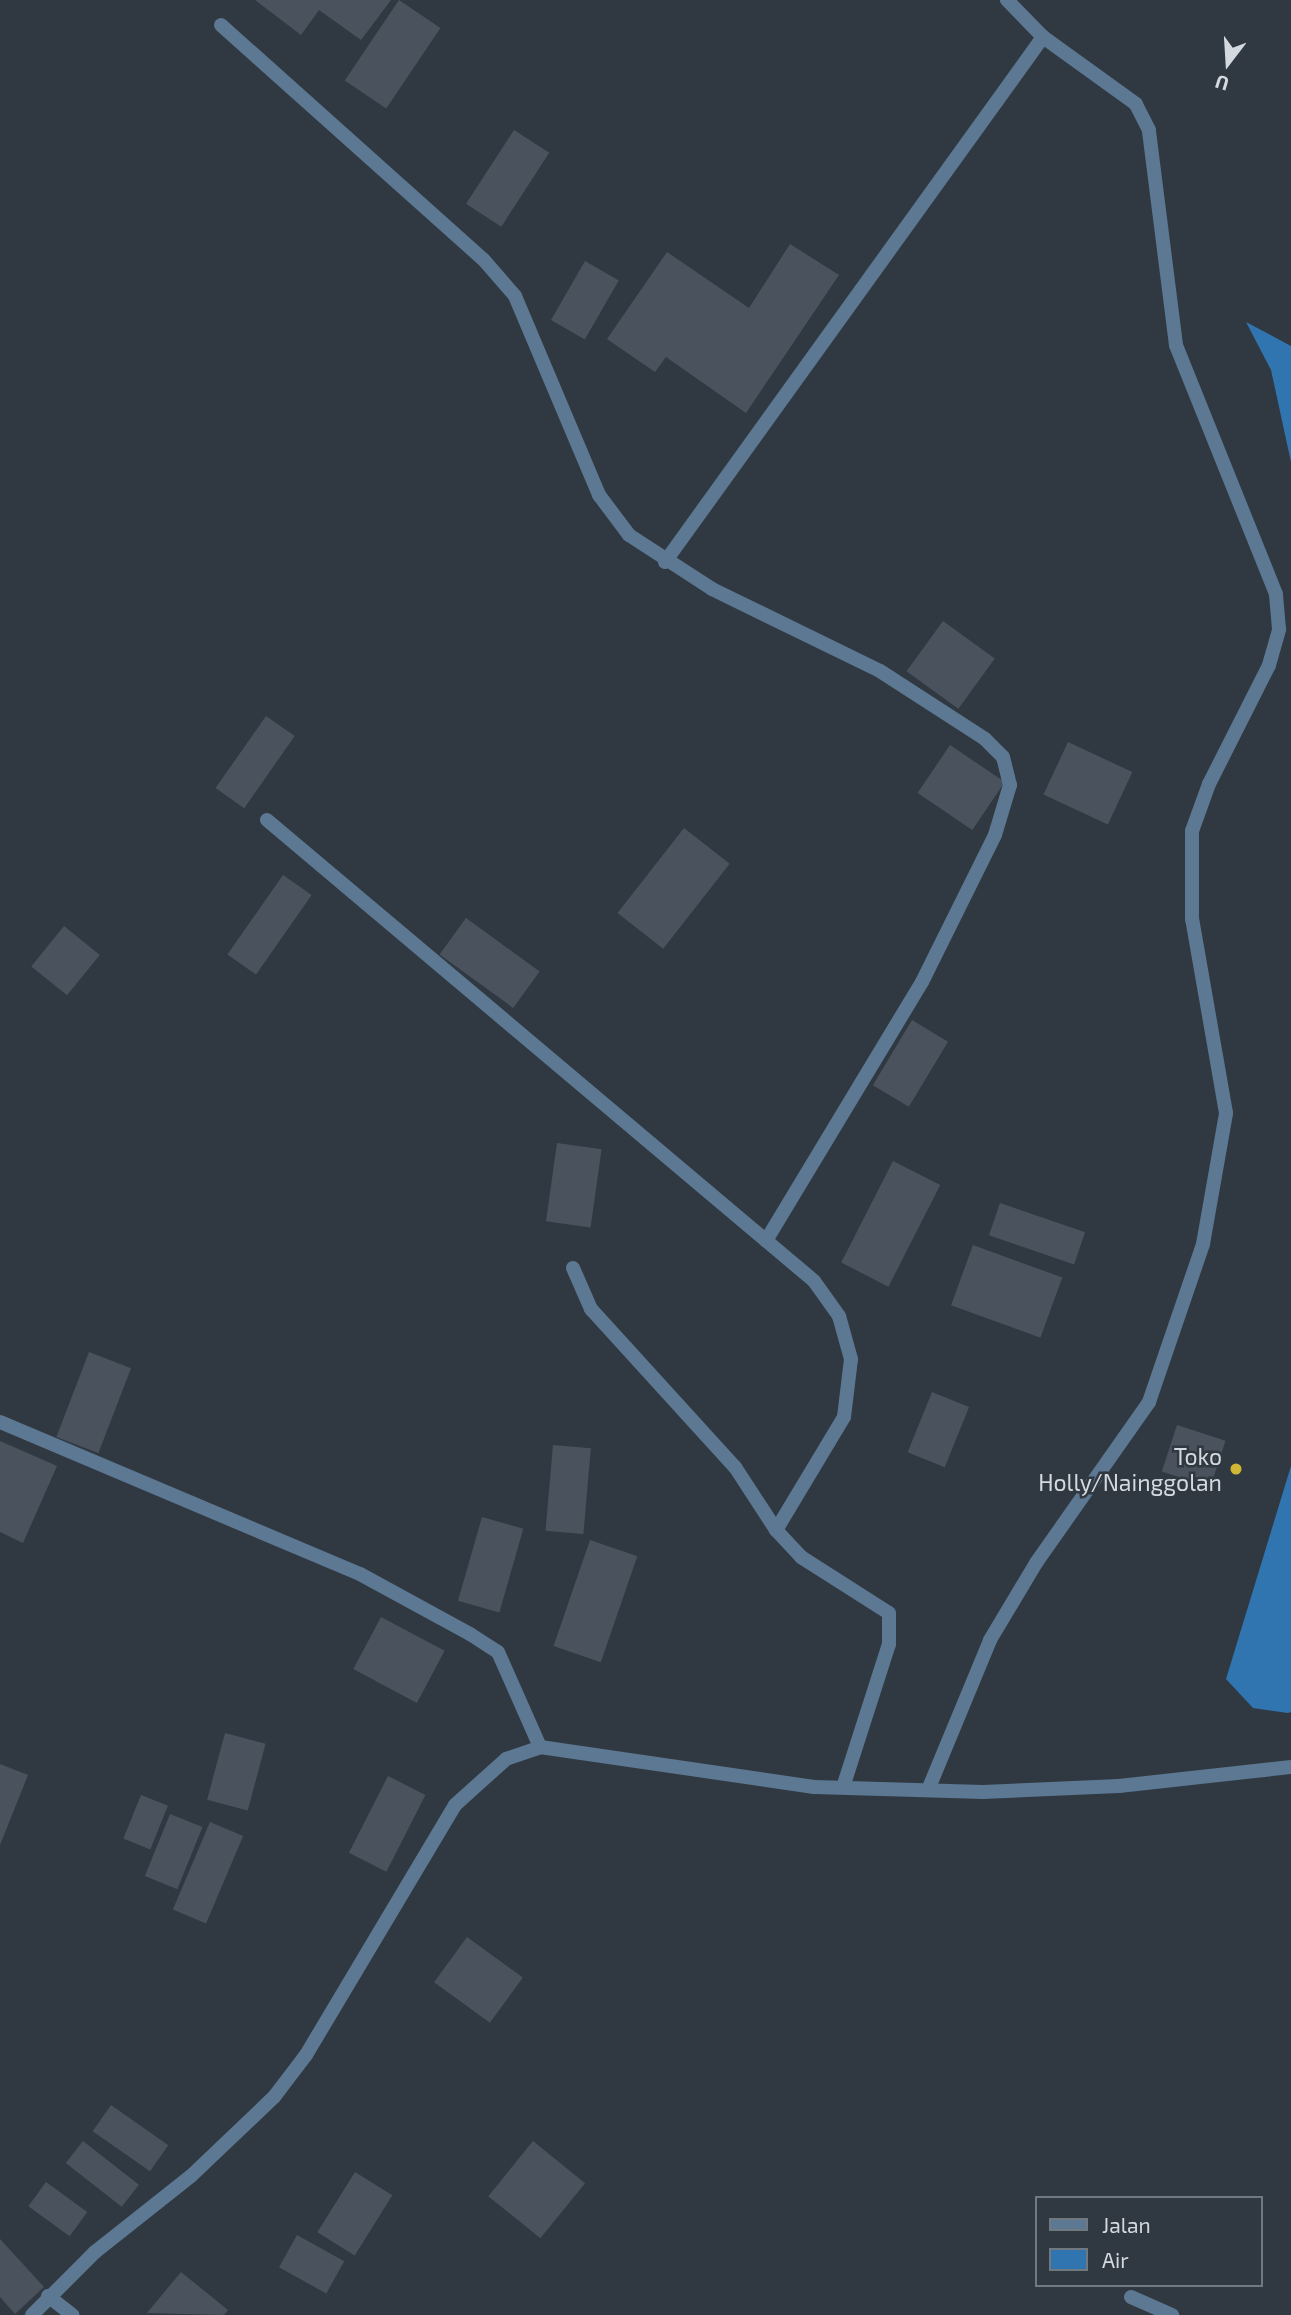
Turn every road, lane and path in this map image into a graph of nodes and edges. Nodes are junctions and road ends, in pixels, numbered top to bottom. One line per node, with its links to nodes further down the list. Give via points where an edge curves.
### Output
1 (1007, 0): 3 (street)
2 (221, 26): 4 (street, via 483,259 515,296 599,495 629,535)
3 (1043, 37): 4 (street); 13 (street, via 1136,104 1149,130 1176,345 1192,397 1276,594 1279,629 1269,665 1209,784 1192,831 1192,919 1226,1113 1203,1244 1149,1402 1036,1563 990,1640)
4 (665, 562): 6 (street, via 880,671 985,739 1003,757 1010,785 995,835 922,982)
5 (267, 820): 6 (street)
6 (766, 1241): 9 (street, via 814,1281 839,1316 851,1359 844,1418)
7 (572, 1268): 9 (street, via 591,1309 735,1467)
8 (0, 1422): 10 (street, via 360,1574 470,1634 498,1653)
9 (776, 1530): 12 (street, via 801,1557 889,1613 889,1644)
10 (540, 1747): 12 (street); 14 (street, via 506,1759 455,1805 306,2055 274,2096 191,2176)
11 (1291, 1767): 13 (street, via 1119,1786)
12 (843, 1787): 13 (street)
13 (928, 1790)
14 (48, 2296): 16 (street); 17 (street)
15 (1131, 2297): 18 (street)
16 (32, 2315)
17 (72, 2315)
18 (1172, 2315)

